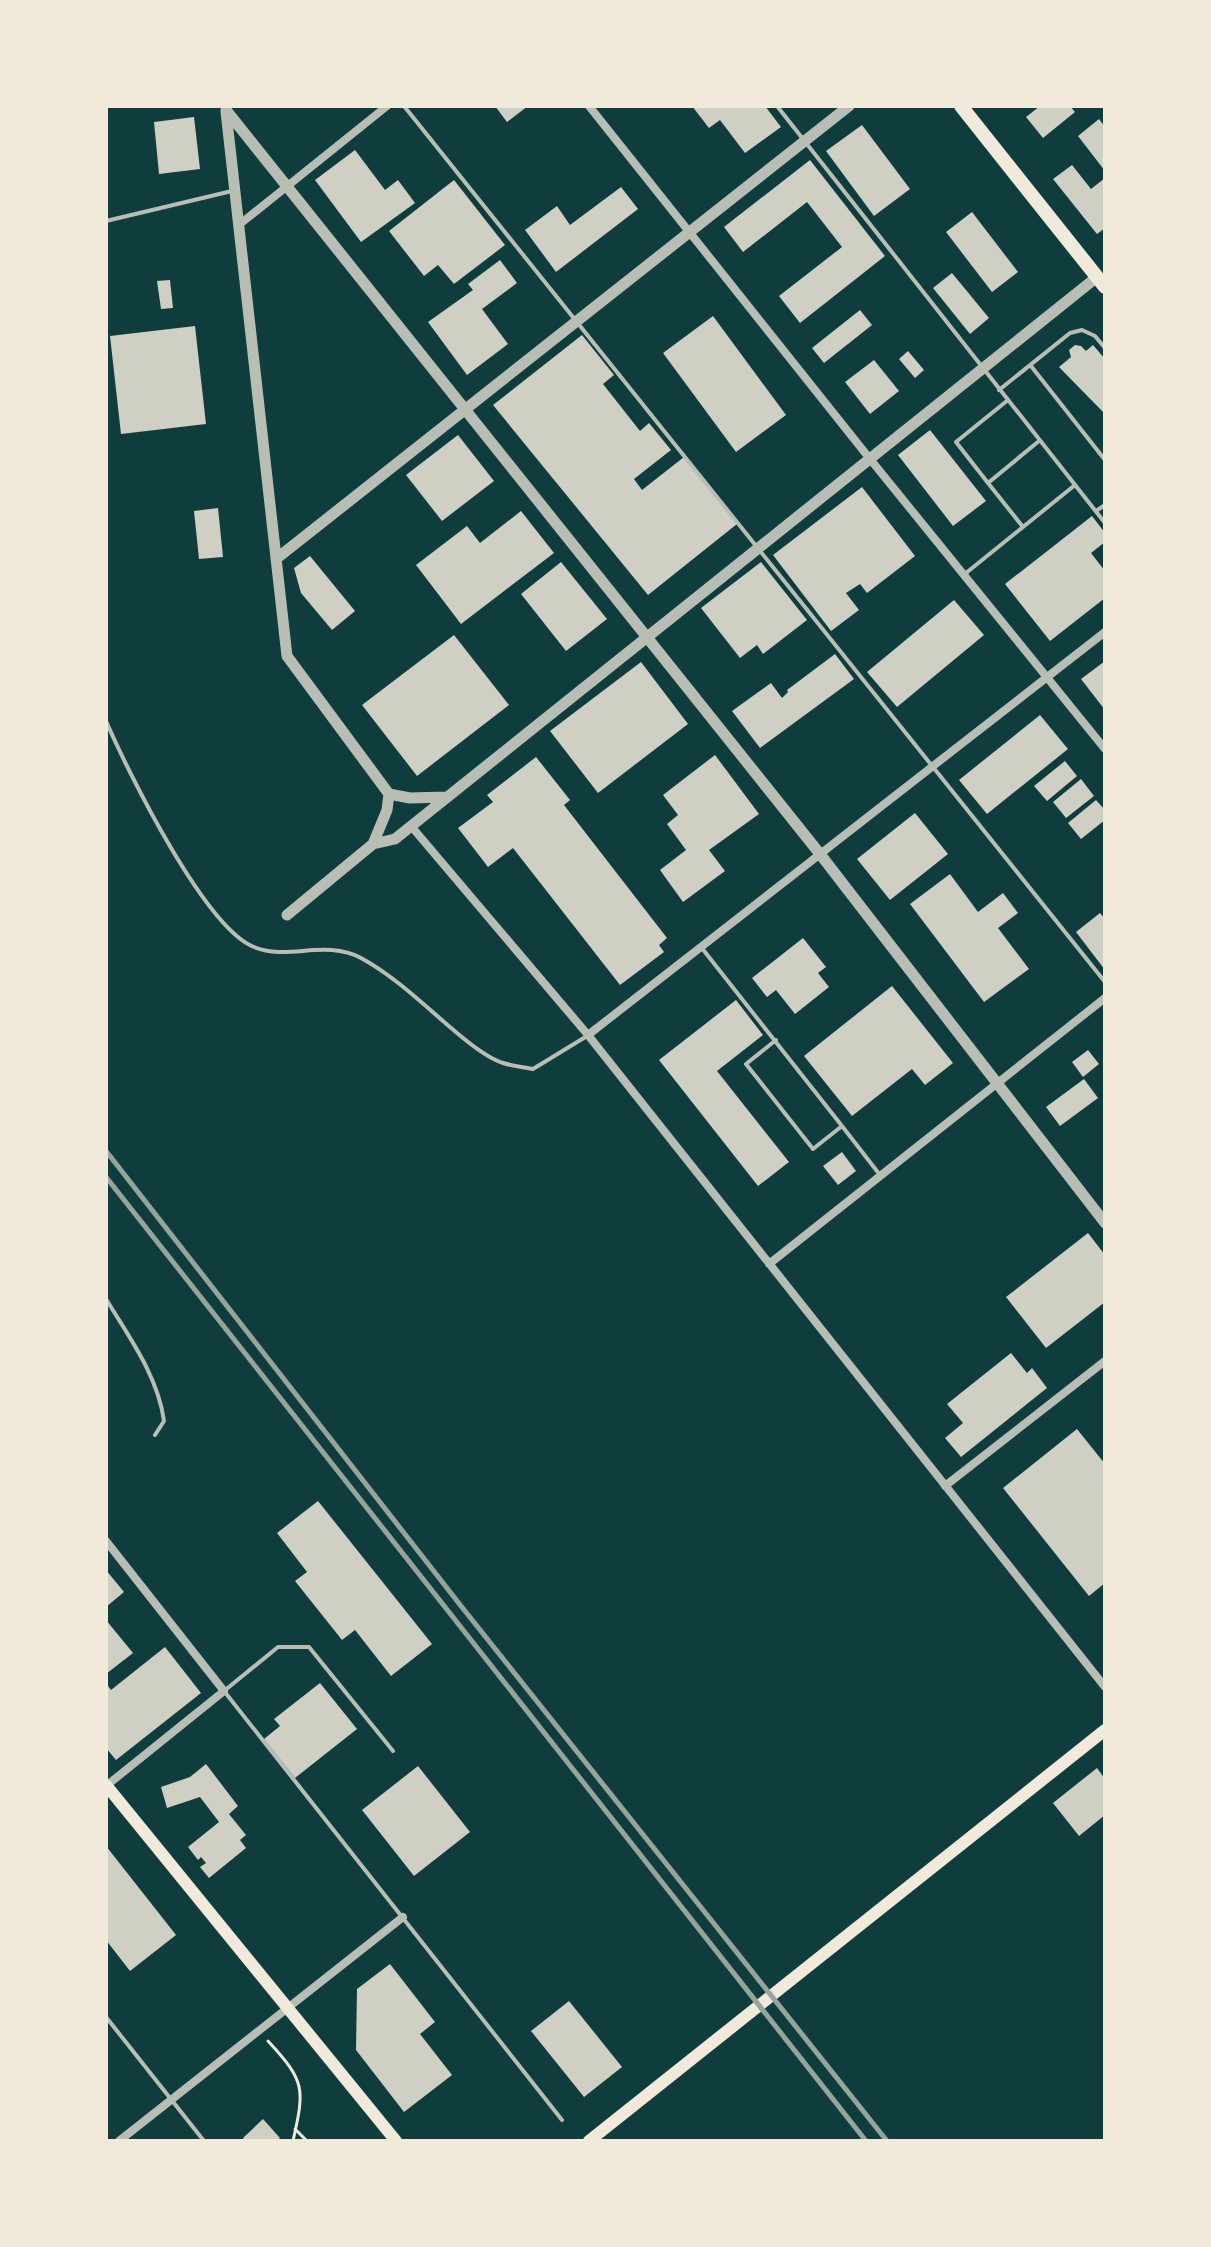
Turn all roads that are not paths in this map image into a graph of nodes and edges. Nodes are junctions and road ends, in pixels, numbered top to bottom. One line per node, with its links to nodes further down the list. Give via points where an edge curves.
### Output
1 (387, 106): 9 (street)
2 (404, 106): 15 (lane)
3 (589, 106): 13 (street)
4 (777, 106): 8 (lane)
5 (849, 106): 8 (street)
6 (961, 106): 14 (main road)
7 (226, 108): 9 (street); 10 (street)
8 (804, 141): 13 (street); 18 (lane)
9 (286, 187): 12 (street); 21 (street)
10 (236, 190): 11 (lane); 12 (street)
11 (106, 221)
12 (240, 224): 32 (street)
13 (690, 232): 15 (street); 23 (street)
14 (1102, 278): 18 (street)
15 (577, 322): 21 (street); 31 (lane)
16 (1105, 348): 17 (lane, via 1082,330 1070,333)
17 (1031, 366): 19 (lane); 24 (lane)
18 (983, 369): 19 (lane); 23 (street)
19 (999, 390): 20 (lane)
20 (1008, 400): 22 (lane); 25 (lane, via 956,442)
21 (464, 411): 32 (street); 35 (street)
22 (1039, 441): 25 (lane); 26 (lane)
23 (870, 459): 31 (street); 33 (street)
24 (1105, 460)
25 (988, 483): 30 (lane)
26 (1075, 485): 28 (lane); 30 (lane)
27 (1105, 505): 28 (lane)
28 (1096, 511): 29 (lane)
29 (1105, 523)
30 (1023, 527): 33 (lane)
31 (758, 549): 35 (street); 39 (lane)
32 (276, 559): 40 (street, via 287,656)
33 (963, 575): 36 (street)
34 (1105, 632): 36 (street)
35 (646, 638): 41 (street); 44 (street)
36 (1047, 677): 38 (street); 39 (street)
37 (106, 721): 49 (lane, via 188,874 235,936 266,951 313,948 360,958 501,1063 533,1069)
38 (1105, 749)
39 (933, 766): 44 (street); 47 (lane)
40 (389, 794): 41 (street); 43 (street)
41 (446, 797): 42 (street)
42 (411, 826): 43 (street, via 395,839); 49 (street)
43 (373, 844): 45 (street)
44 (820, 854): 46 (street); 51 (street)
45 (287, 915)
46 (701, 947): 49 (street); 50 (lane)
47 (1105, 982)
48 (1105, 998): 51 (street)
49 (588, 1035): 55 (street)
50 (776, 1040): 52 (lane); 52 (lane, via 746,1064 813,1149)
51 (995, 1084): 53 (street); 54 (street)
52 (842, 1126): 53 (lane)
53 (881, 1175): 55 (street)
54 (1105, 1223)
55 (769, 1264): 59 (street)
56 (106, 1299): 58 (lane, via 149,1372 161,1404 164,1421)
57 (1105, 1361): 59 (street)
58 (155, 1435)
59 (945, 1486): 61 (street)
60 (106, 1541): 62 (street)
61 (1105, 1687)
62 (224, 1691): 64 (lane, via 278,1647 309,1647); 65 (street); 66 (lane)
63 (1105, 1730): 72 (main road)
64 (393, 1751)
65 (106, 1786): 67 (main road)
66 (403, 1917): 67 (street); 71 (lane)
67 (286, 2008): 69 (street); 70 (main road)
68 (106, 2017): 69 (lane)
69 (171, 2099): 73 (street); 74 (lane)
70 (377, 2116): 75 (main road); 76 (main road)
71 (562, 2120)
72 (599, 2132): 77 (main road); 78 (main road)
73 (119, 2141)
74 (204, 2141)
75 (396, 2141)
76 (406, 2141)
77 (580, 2141)
78 (589, 2141)

